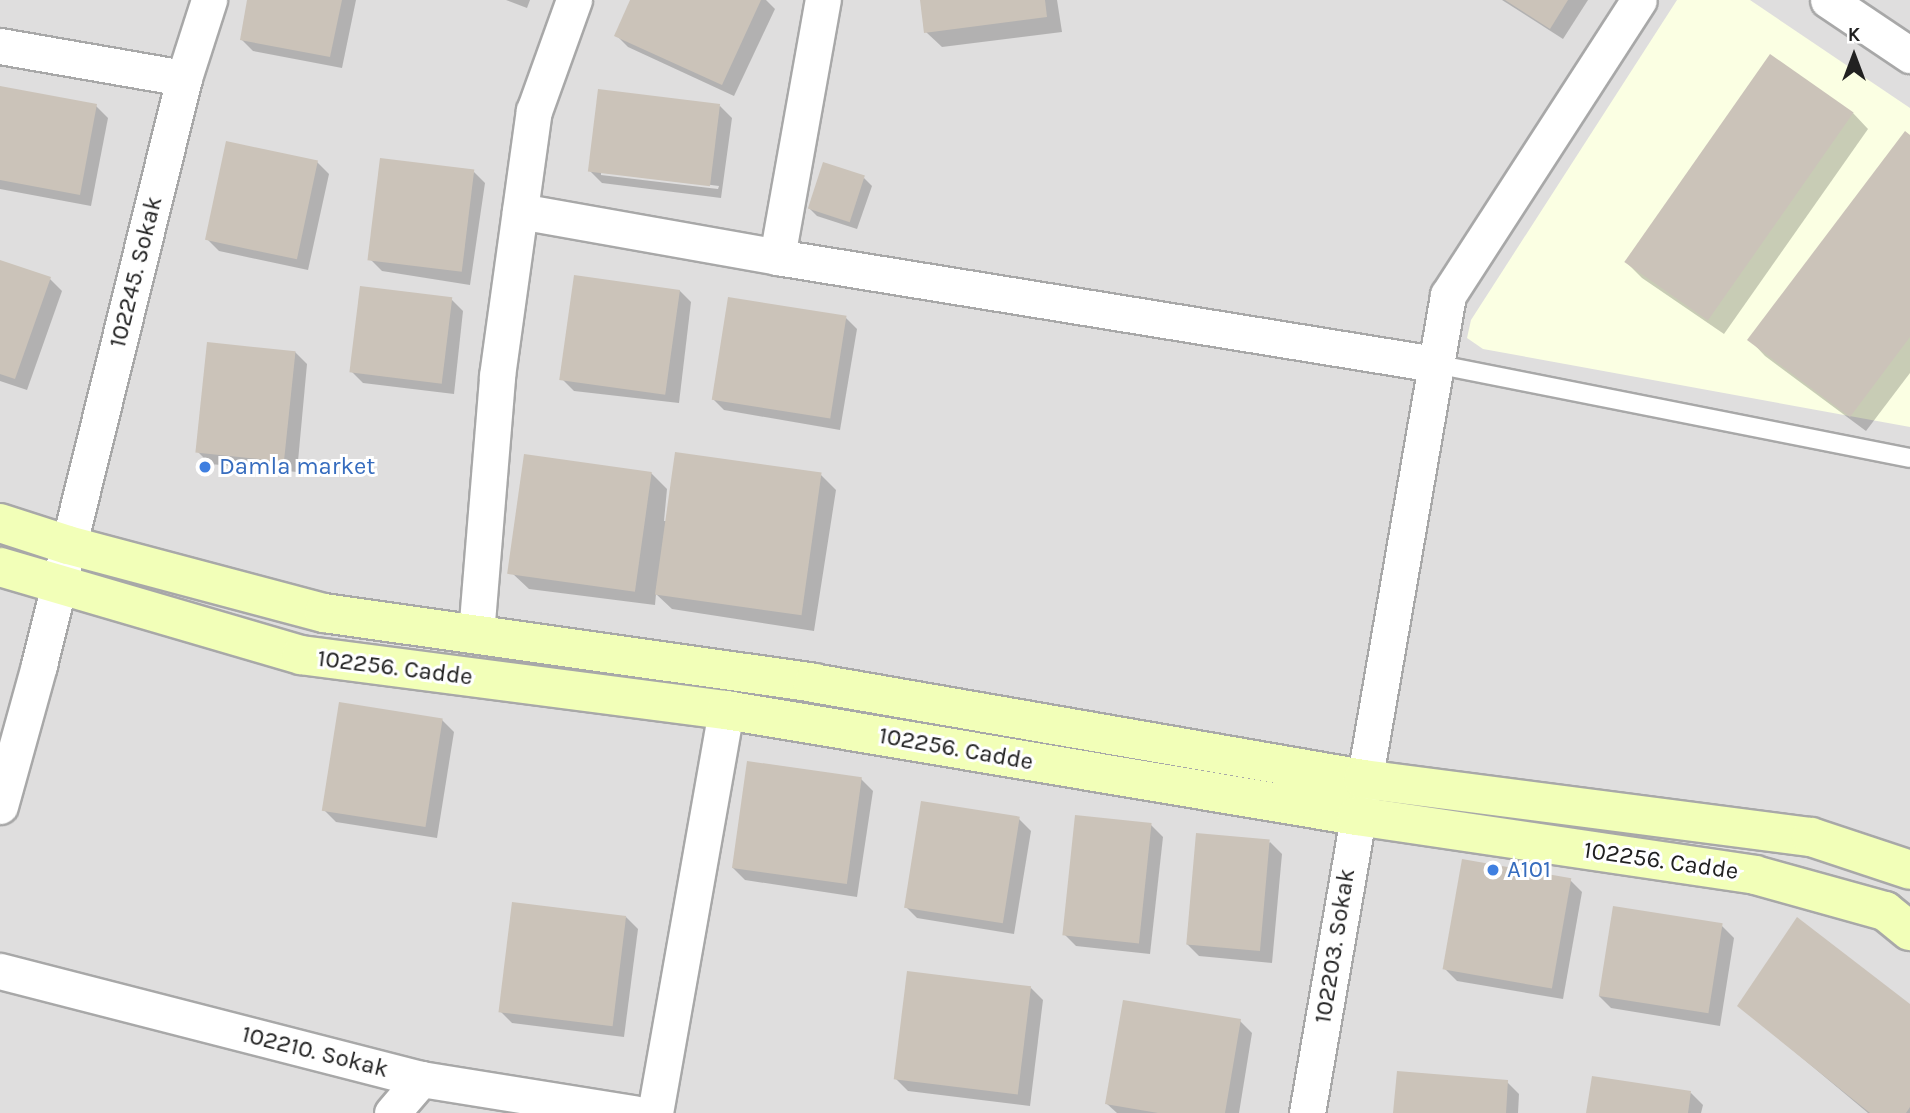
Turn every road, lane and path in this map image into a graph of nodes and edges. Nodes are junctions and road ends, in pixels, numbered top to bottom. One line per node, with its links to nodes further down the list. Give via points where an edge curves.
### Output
1 (209, 0): 8 (street, 102245. Sokak)
2 (575, 0): 9 (street, via 534,111)
3 (823, 0): 10 (street)
4 (1639, 0): 11 (street, 102203. Sokak, via 1448,295)
5 (1828, 0): 7 (street)
6 (0, 46): 8 (street)
7 (1910, 55)
8 (184, 78): 14 (street, 102245. Sokak)
9 (520, 211): 10 (street); 17 (street, via 497,376)
10 (777, 257): 11 (street)
11 (1435, 364): 12 (lane); 19 (street, 102203. Sokak)
12 (1910, 458)
13 (0, 523): 14 (street, 102256. Cadde)
14 (68, 545): 16 (street, 102245. Sokak); 17 (street, 102256. Cadde, via 324,613)
15 (0, 567): 16 (street, 102256. Cadde)
16 (58, 586): 18 (street, 102256. Cadde, via 302,655); 20 (street, 102245. Sokak)
17 (476, 634): 19 (street, 102256. Cadde, via 813,683)
18 (726, 710): 21 (street, 102256. Cadde); 30 (street)
19 (1363, 779): 21 (street, 102203. Sokak); 23 (street, 102256. Cadde, via 1811,837)
20 (0, 806)
21 (1357, 816): 25 (street, 102256. Cadde, via 1755,875 1885,911); 31 (street, 102203. Sokak)
22 (1910, 849): 23 (street)
23 (1864, 855): 24 (street, 102256. Cadde)
24 (1910, 870)
25 (1910, 931)
26 (0, 971): 27 (street, 102210. Sokak)
27 (421, 1079): 28 (street); 29 (street, 102210. Sokak)
28 (392, 1113)
29 (634, 1113)
30 (655, 1113)
31 (1307, 1113)

